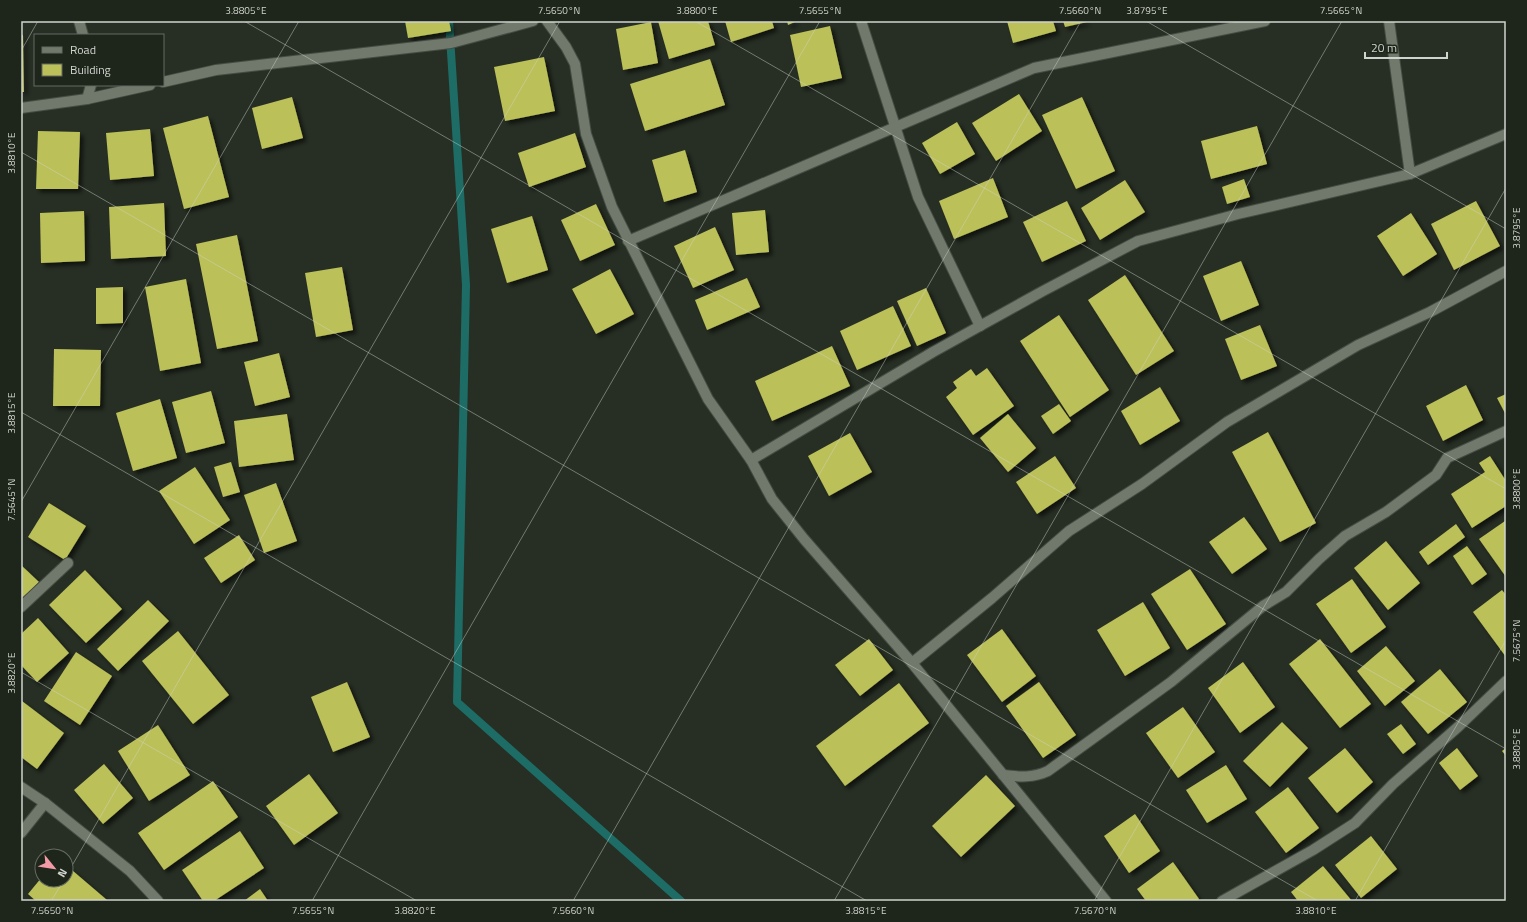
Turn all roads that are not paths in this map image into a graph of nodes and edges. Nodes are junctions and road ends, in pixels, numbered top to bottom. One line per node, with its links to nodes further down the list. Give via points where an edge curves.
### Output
1 (79, 21): 7 (street)
2 (533, 21): 8 (street, via 451,42 216,70)
3 (547, 21): 16 (street, via 576,64 586,134 612,207)
4 (861, 21): 13 (street)
5 (1265, 21): 13 (street, via 1034,68)
6 (1389, 21): 15 (street)
7 (83, 34)
8 (164, 82)
9 (91, 86): 11 (street)
10 (146, 86): 11 (street)
11 (87, 99): 12 (street)
12 (21, 108)
13 (896, 127): 16 (street); 18 (street, via 918,197)
14 (1506, 134): 15 (street)
15 (1410, 174): 18 (street, via 1238,214 1138,242)
16 (628, 240): 20 (street, via 708,399)
17 (1506, 272): 23 (street, via 1430,312 1358,345 1227,422 1142,484 1069,531)
18 (980, 326): 20 (street)
19 (1506, 431): 25 (street, via 1447,458 1436,475 1386,512 1345,536 1286,592 1263,606 1172,682 1048,771 1038,776)
20 (751, 460): 23 (street, via 772,499)
21 (68, 563): 22 (street)
22 (21, 607)
23 (912, 663): 25 (street)
24 (1506, 681): 31 (street, via 1392,784 1355,823 1313,850)
25 (1003, 775): 30 (street)
26 (21, 788): 27 (street)
27 (45, 802): 28 (street); 29 (street, via 130,872)
28 (21, 832)
29 (158, 901)
30 (1106, 901)
31 (1222, 901)

